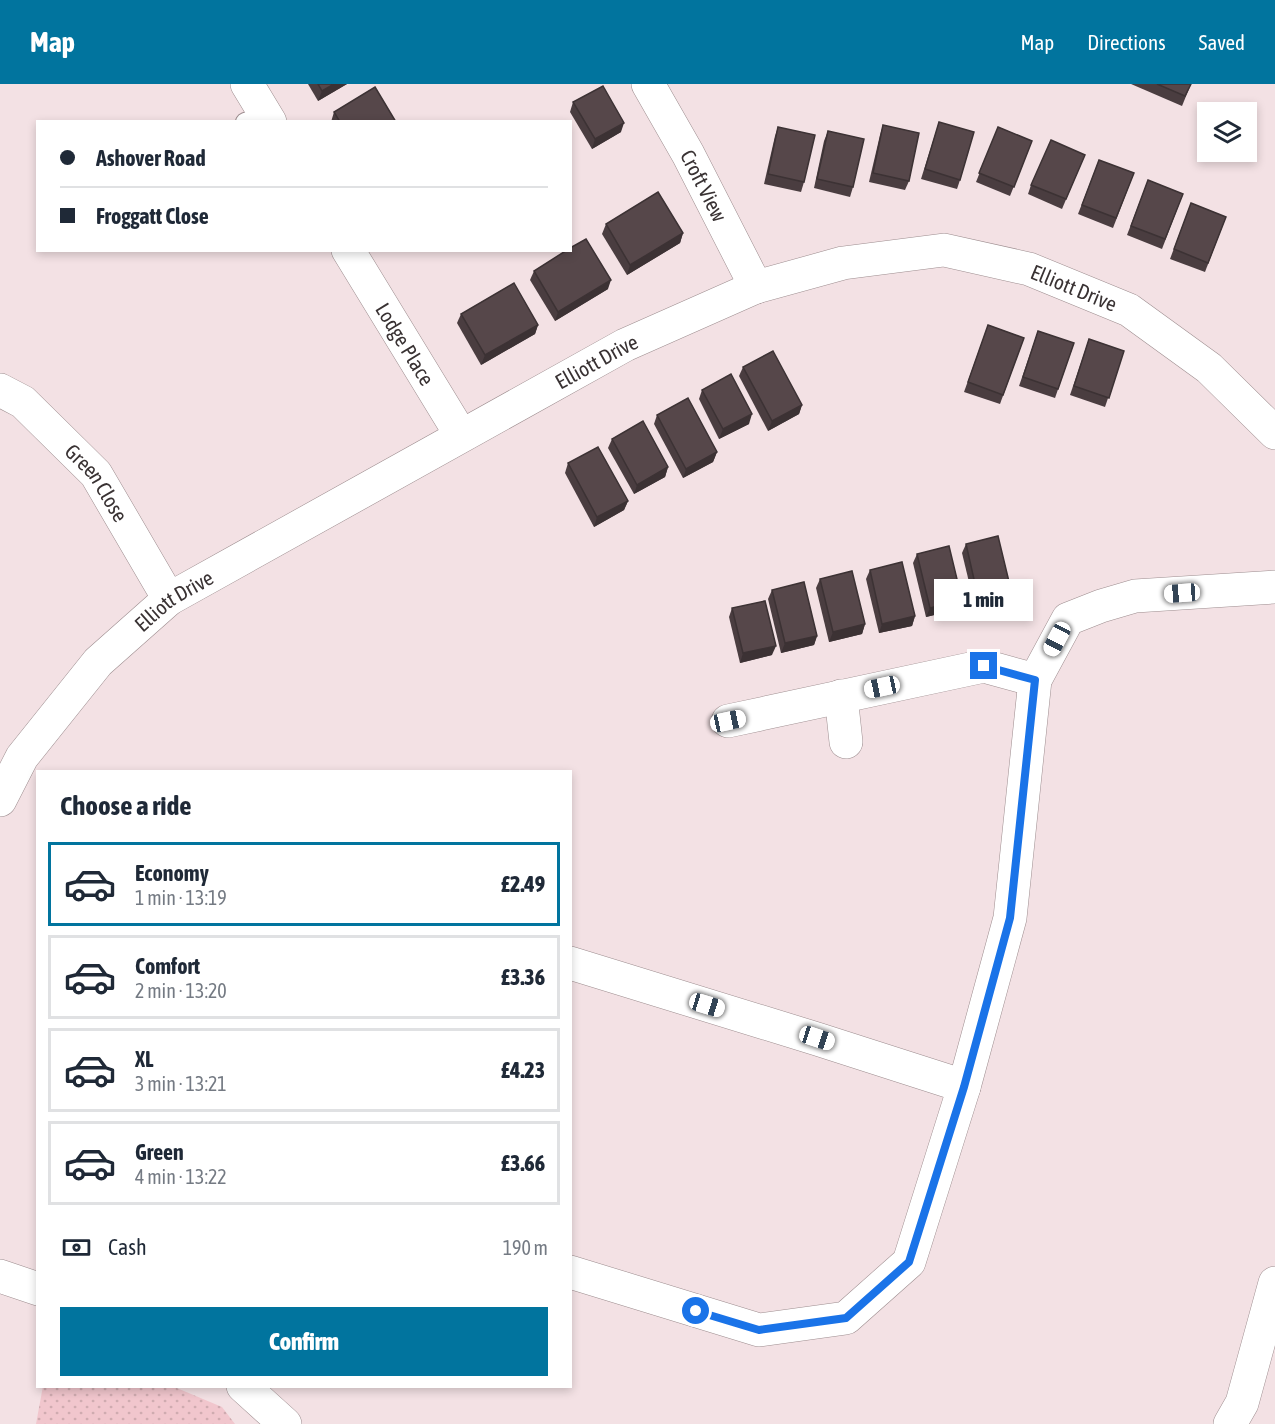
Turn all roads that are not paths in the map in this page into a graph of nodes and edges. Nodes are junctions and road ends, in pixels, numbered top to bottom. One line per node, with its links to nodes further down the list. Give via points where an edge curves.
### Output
1 (247, 84): 3 (street)
2 (648, 84): 5 (street, Croft View)
3 (260, 119)
4 (349, 252): 8 (street, Lodge Place)
5 (756, 287): 7 (street, Elliott Drive, via 843,263 944,250 1029,269 1129,310 1209,368); 8 (street, Elliott Drive, via 625,345)
6 (0, 390): 10 (street, Green Close, via 23,402 96,474)
7 (1275, 433)
8 (461, 435): 10 (street, Elliott Drive)
9 (1275, 588): 11 (street, via 1135,596 1101,606 1068,619)
10 (169, 599): 15 (street, Elliott Drive, via 98,662 22,757)
11 (1035, 680): 12 (street, via 984,666); 17 (street, via 1010,918)
12 (841, 696): 13 (street); 14 (street)
13 (728, 721)
14 (846, 742)
15 (0, 800)
16 (572, 964): 17 (street)
17 (964, 1087): 18 (street, via 909,1262 846,1318 759,1330)
18 (572, 1273)
19 (0, 1276): 21 (street)
20 (1275, 1283): 24 (street, via 1242,1403)
21 (36, 1288)
22 (245, 1388): 23 (street)
23 (285, 1424)
24 (1230, 1424)

